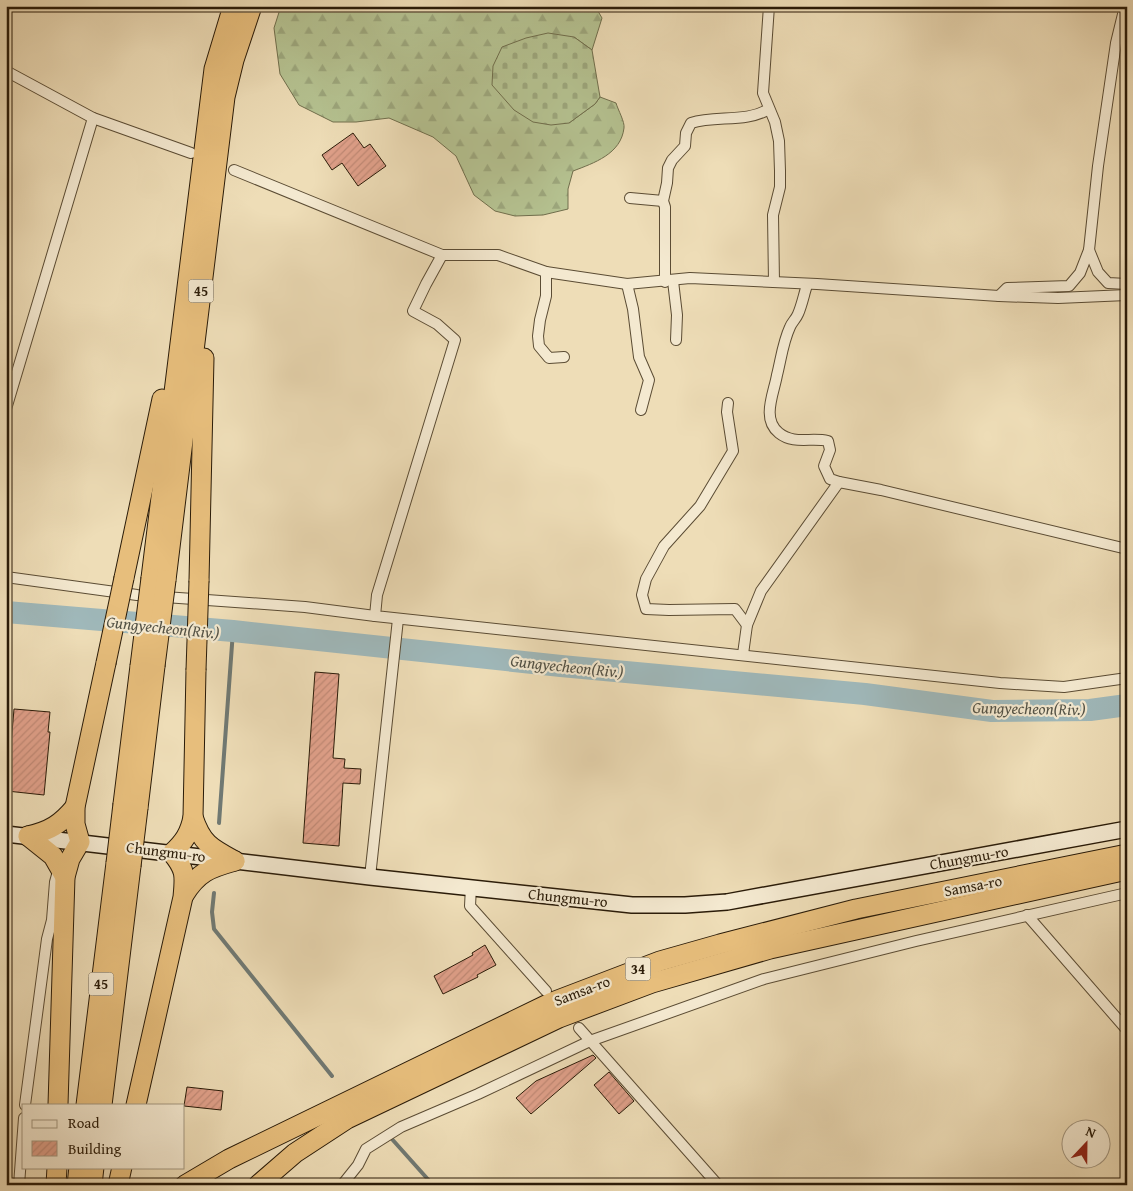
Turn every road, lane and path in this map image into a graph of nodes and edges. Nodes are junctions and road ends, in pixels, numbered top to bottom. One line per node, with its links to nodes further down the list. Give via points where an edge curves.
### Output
1 (233, 6): 16 (highway, 45, via 214,69)
2 (252, 6): 12 (highway, 45, via 225,97)
3 (769, 6): 6 (street, via 763,93)
4 (1125, 6): 13 (street, via 1116,43)
5 (6, 71): 7 (street)
6 (769, 110): 11 (street, via 761,114 690,123 685,146 668,168); 18 (street, via 776,122 780,149 780,187 772,215)
7 (93, 118): 8 (street); 27 (street)
8 (191, 153)
9 (234, 170): 14 (street)
10 (630, 198): 11 (street)
11 (663, 201): 17 (street)
12 (206, 249): 32 (highway, 45); 39 (highway, bridge)
13 (1089, 250): 20 (street, via 1098,272 1108,283); 23 (street, via 1080,272 1069,286 1007,288)
14 (442, 255): 15 (street, via 498,256); 33 (street, via 413,311 437,324 455,340 377,595)
15 (546, 272): 19 (street); 25 (street, via 539,346 549,358)
16 (188, 278): 32 (highway, 45); 38 (highway, bridge)
17 (669, 281): 18 (street, via 690,278); 19 (street); 24 (street, via 677,315)
18 (774, 282): 21 (street)
19 (627, 284): 28 (street, via 639,357 649,380)
20 (1127, 284)
21 (807, 285): 23 (street); 29 (street, via 798,316 785,341 770,398 770,414 773,426 788,438 828,441 830,450 824,466 830,479)
22 (1127, 295): 23 (street)
23 (999, 296)
24 (676, 340)
25 (564, 357)
26 (728, 403): 35 (street, via 733,451 700,506 664,546 646,579 642,595 646,608 735,609)
27 (6, 410)
28 (641, 410)
29 (839, 482): 30 (street); 35 (street, via 761,591)
30 (1127, 549)
31 (6, 578): 33 (street, via 137,595 305,607)
32 (158, 579): 47 (highway, 45, bridge)
33 (375, 616): 34 (street)
34 (398, 619): 36 (street); 50 (street)
35 (747, 625): 36 (street)
36 (743, 654): 37 (street, via 1000,683 1064,687)
37 (1127, 678)
38 (75, 807): 42 (highway, via 65,820 51,829); 43 (highway)
39 (193, 817): 44 (highway, via 190,832); 46 (highway, via 202,839)
40 (1127, 829): 51 (street, Chungmu-ro, via 727,902 632,905)
41 (6, 834): 42 (street, Chungmu-ro)
42 (28, 836): 43 (street, Chungmu-ro); 49 (highway, via 53,856)
43 (80, 842): 44 (street, Chungmu-ro); 49 (highway)
44 (172, 853): 46 (street, Chungmu-ro); 53 (highway, via 184,870)
45 (1127, 854): 74 (highway, Samsa-ro / 34, via 856,909 660,961 550,1003 228,1159)
46 (235, 861): 50 (street, Chungmu-ro); 53 (highway, via 202,872)
47 (124, 864): 61 (highway, 45); 62 (highway, 45)
48 (1127, 870): 75 (highway, Samsa-ro / 34, via 770,949 652,983 559,1018 347,1119 295,1153)
49 (62, 872): 59 (street, via 55,882); 60 (highway)
50 (370, 877): 51 (street, Chungmu-ro)
51 (471, 887): 55 (street, via 470,906)
52 (1127, 893): 54 (street)
53 (183, 896): 63 (highway)
54 (1027, 915): 57 (street); 58 (street, via 764,979)
55 (546, 991)
56 (579, 1028): 58 (street)
57 (1127, 1030)
58 (590, 1041): 76 (street, via 400,1127 366,1149); 77 (street)
59 (26, 1104)
60 (58, 1104)
61 (86, 1104)
62 (102, 1104)
63 (136, 1104)
64 (22, 1145): 69 (street)
65 (57, 1168): 70 (highway)
66 (79, 1168): 71 (highway)
67 (94, 1168): 72 (highway)
68 (122, 1168): 73 (highway)
69 (19, 1185)
70 (56, 1185)
71 (77, 1185)
72 (92, 1185)
73 (118, 1185)
74 (185, 1185)
75 (258, 1185)
76 (342, 1185)
77 (718, 1185)

